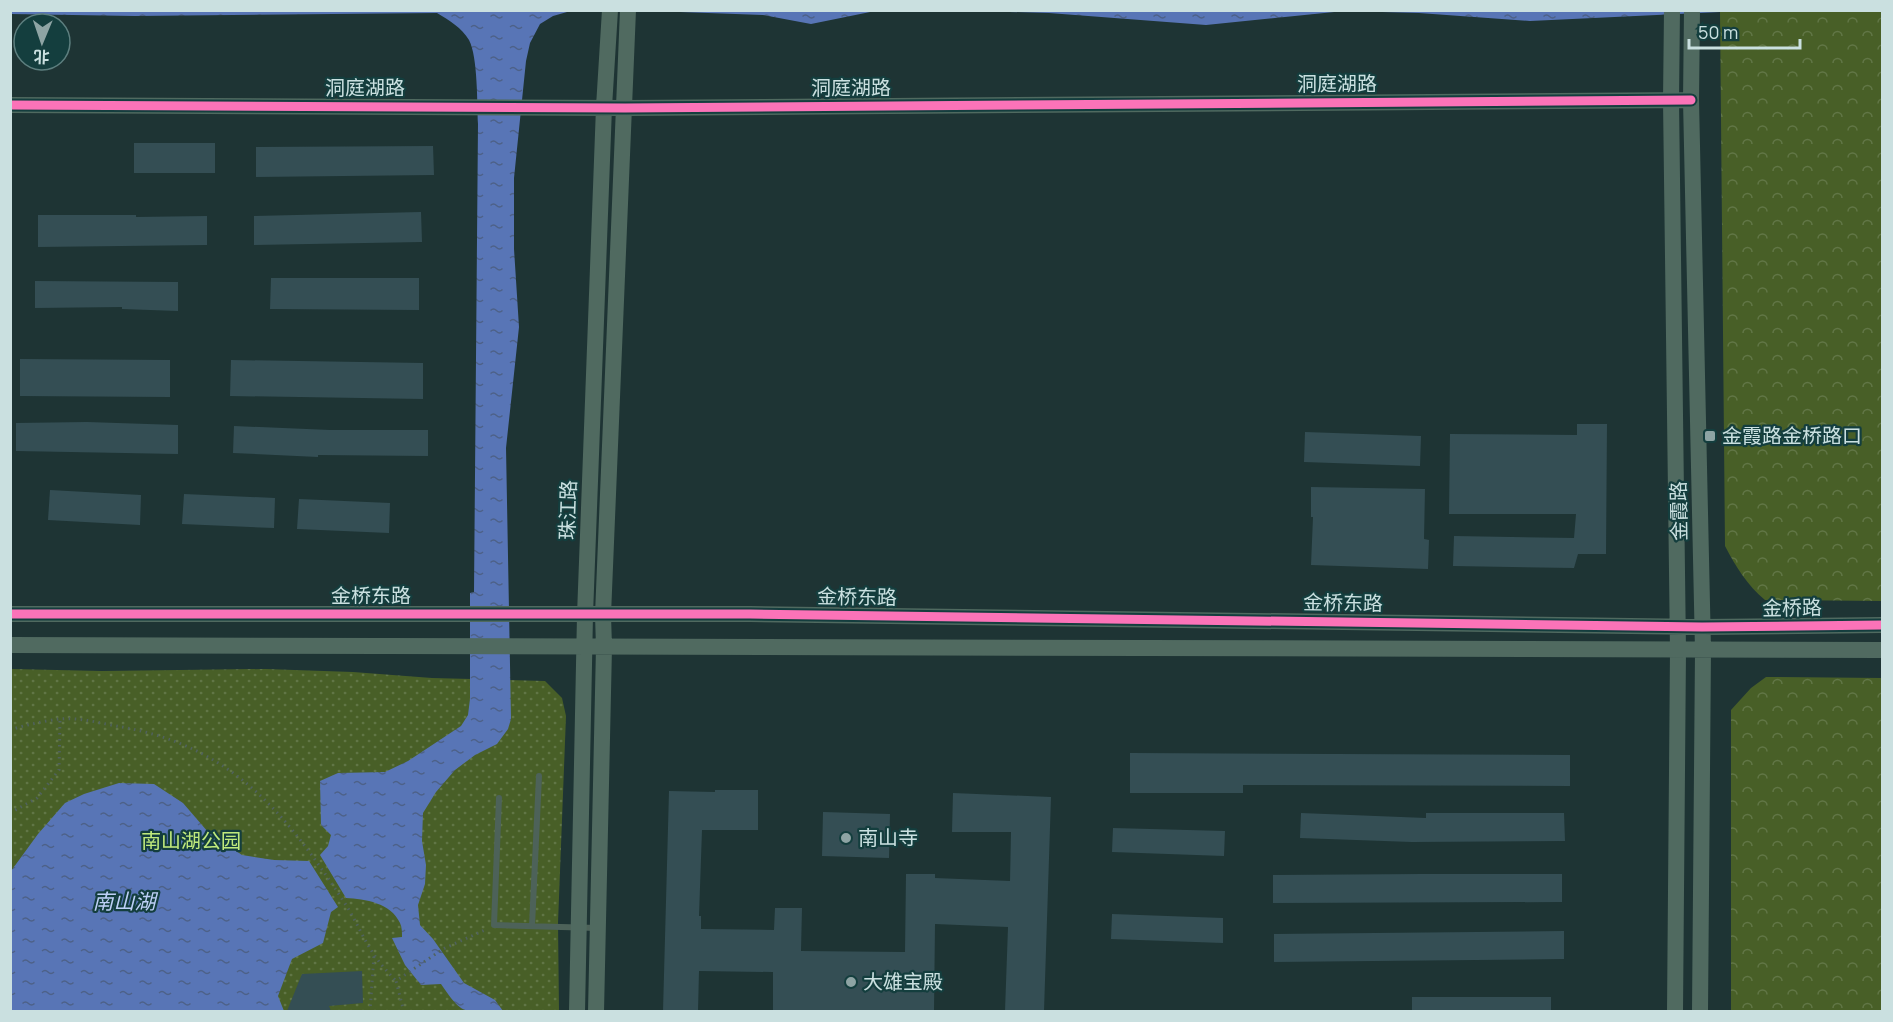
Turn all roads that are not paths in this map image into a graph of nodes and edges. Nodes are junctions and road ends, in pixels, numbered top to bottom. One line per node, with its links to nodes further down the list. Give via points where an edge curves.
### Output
1 (1672, 10): 5 (street, 金霞路)
2 (1692, 10): 6 (street, 金霞路)
3 (610, 15): 8 (street, 珠江路)
4 (628, 16): 9 (street, 珠江路)
5 (1671, 100): 6 (street, 洞庭湖路); 9 (street, 洞庭湖路); 14 (street, 金霞路)
6 (1691, 100): 15 (street, 金霞路)
7 (10, 105): 8 (street, 洞庭湖路)
8 (604, 107): 9 (street, 洞庭湖路); 11 (street, 珠江路)
9 (625, 108): 12 (street, 珠江路)
10 (10, 614): 11 (street, 金桥东路)
11 (585, 615): 12 (street, 金桥东路); 17 (street, 珠江路)
12 (603, 615): 14 (street, 金桥东路); 18 (street, 珠江路)
13 (1882, 625): 15 (street, 金桥路)
14 (1677, 626): 15 (street, 金桥东路); 19 (street, 金霞路)
15 (1702, 627): 20 (street, 金霞路)
16 (10, 645): 17 (street)
17 (586, 647): 18 (street); 26 (street, 珠江路)
18 (604, 647): 19 (street); 25 (street, 珠江路)
19 (1678, 650): 20 (street); 28 (street, 金霞路)
20 (1703, 650): 21 (street); 29 (street, 金霞路)
21 (1882, 650)
22 (539, 776): 24 (lane)
23 (499, 798): 24 (lane, via 494,925)
24 (532, 926): 25 (lane)
25 (598, 928): 27 (street, 珠江路)
26 (577, 1011)
27 (596, 1011)
28 (1675, 1011)
29 (1700, 1011)

